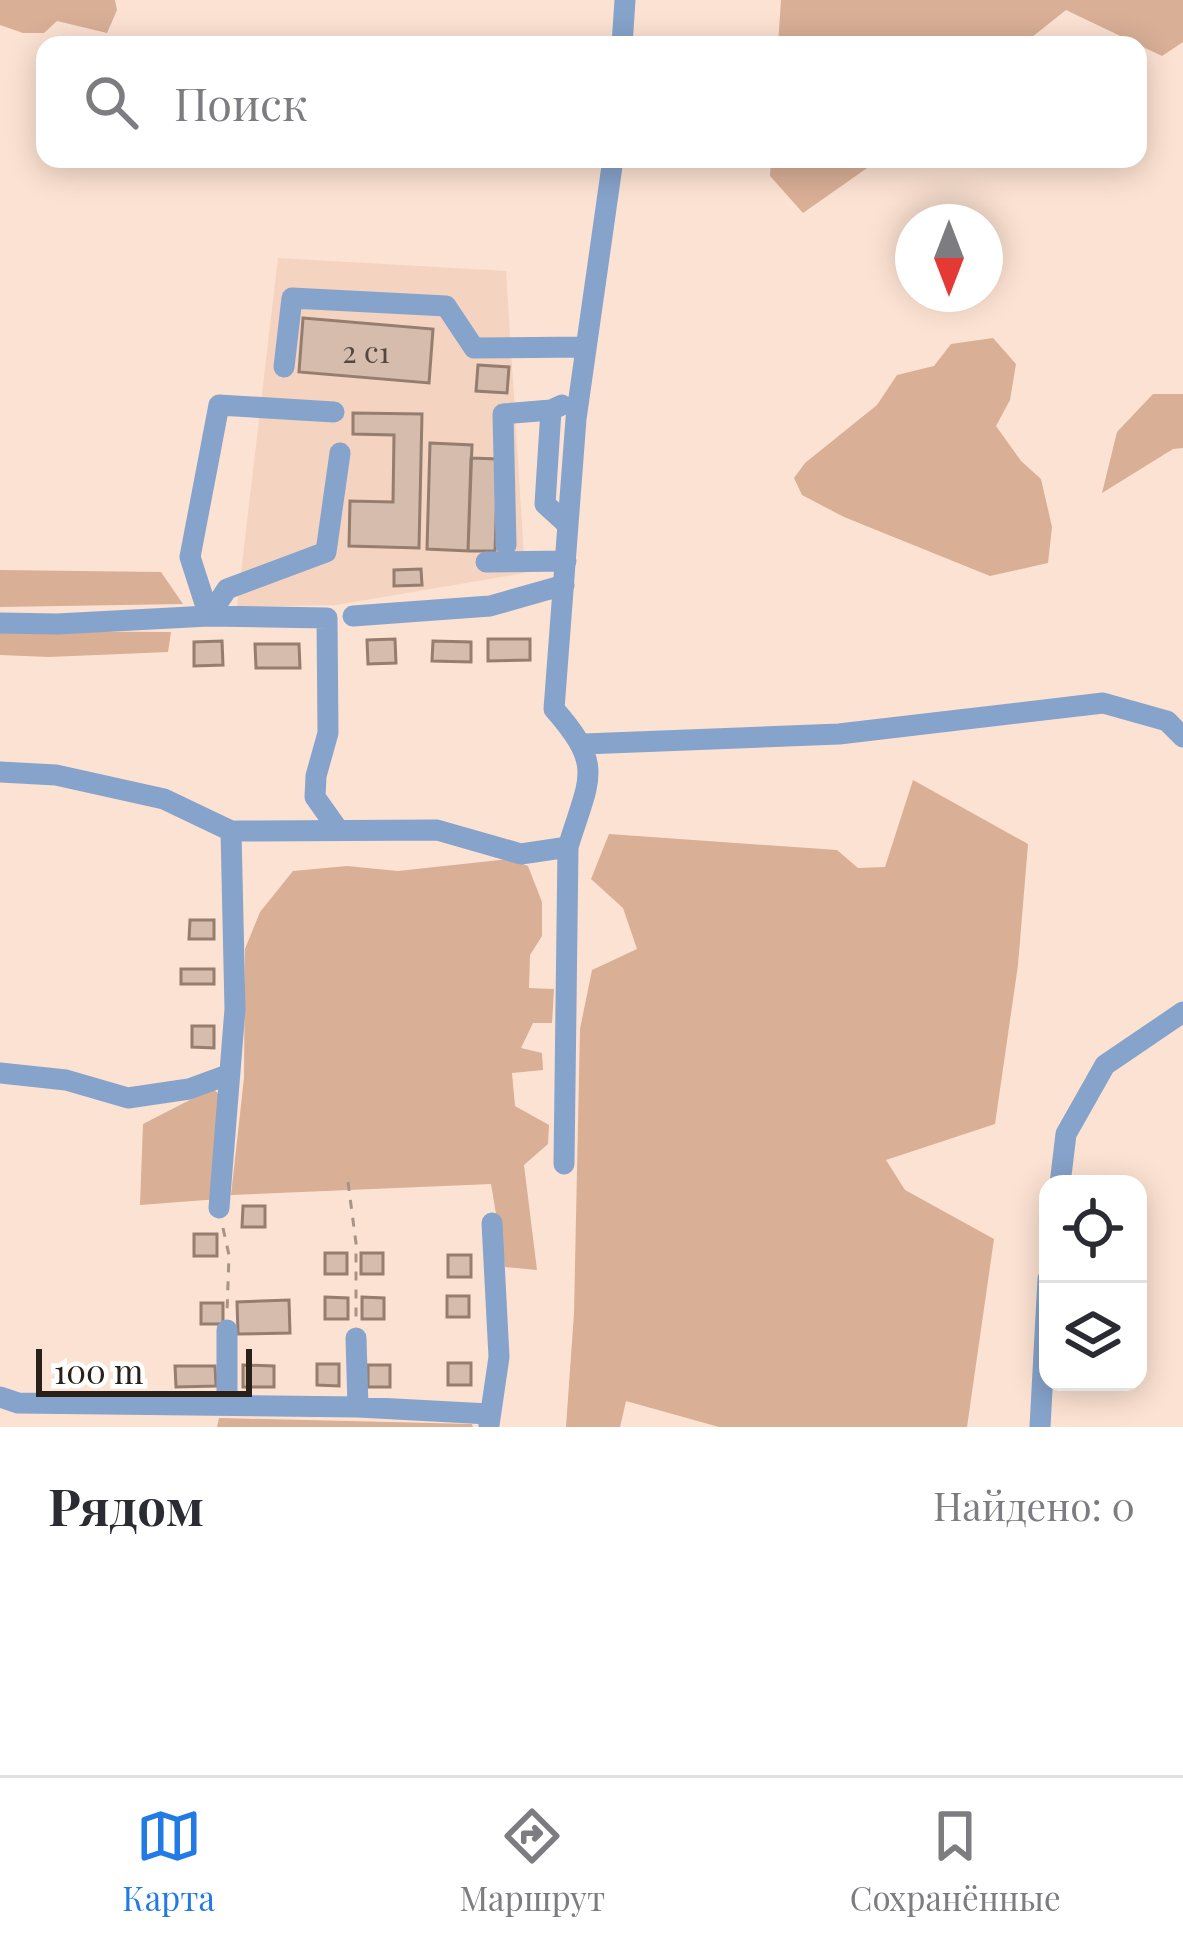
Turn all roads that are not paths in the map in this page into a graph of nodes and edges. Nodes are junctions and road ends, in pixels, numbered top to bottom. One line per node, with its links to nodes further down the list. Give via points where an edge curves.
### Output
1 (625, 0): 2 (street)
2 (623, 36)
3 (612, 168): 4 (street)
4 (585, 346): 5 (street, via 474,348 446,306 292,298); 6 (street)
5 (284, 367)
6 (579, 397): 7 (street); 10 (street)
7 (551, 410): 10 (street, via 545,504); 11 (street, via 503,414)
8 (334, 412): 15 (street, via 219,405 190,557)
9 (340, 453): 15 (street, via 326,552 227,590)
10 (568, 525): 12 (street)
11 (506, 545)
12 (566, 561): 13 (street); 14 (street)
13 (486, 562)
14 (564, 585): 16 (street, via 490,606); 19 (street, via 554,709)
15 (209, 616): 17 (street); 21 (street, via 327,617 328,734 315,797)
16 (353, 616)
17 (0, 622)
18 (1178, 726): 19 (street, via 1103,704 838,734)
19 (584, 743): 23 (street, via 589,778)
20 (0, 772): 22 (street, via 164,799)
21 (337, 828): 22 (street); 23 (street, via 437,830 521,854)
22 (231, 831): 26 (street, via 235,1009)
23 (568, 847): 27 (street)
24 (1183, 1012): 28 (street, via 1105,1065 1066,1134)
25 (0, 1072): 26 (street, via 128,1098)
26 (227, 1075): 29 (street)
27 (564, 1164)
28 (1061, 1175)
29 (219, 1208)
30 (492, 1223): 38 (street, via 499,1358)
31 (1048, 1283): 40 (street)
32 (227, 1330): 35 (street)
33 (356, 1338): 37 (street)
34 (0, 1397): 36 (street)
35 (227, 1404): 36 (street); 37 (street)
36 (153, 1405): 39 (street)
37 (358, 1407): 38 (street)
38 (489, 1420)
39 (167, 1427)
40 (1040, 1427)

